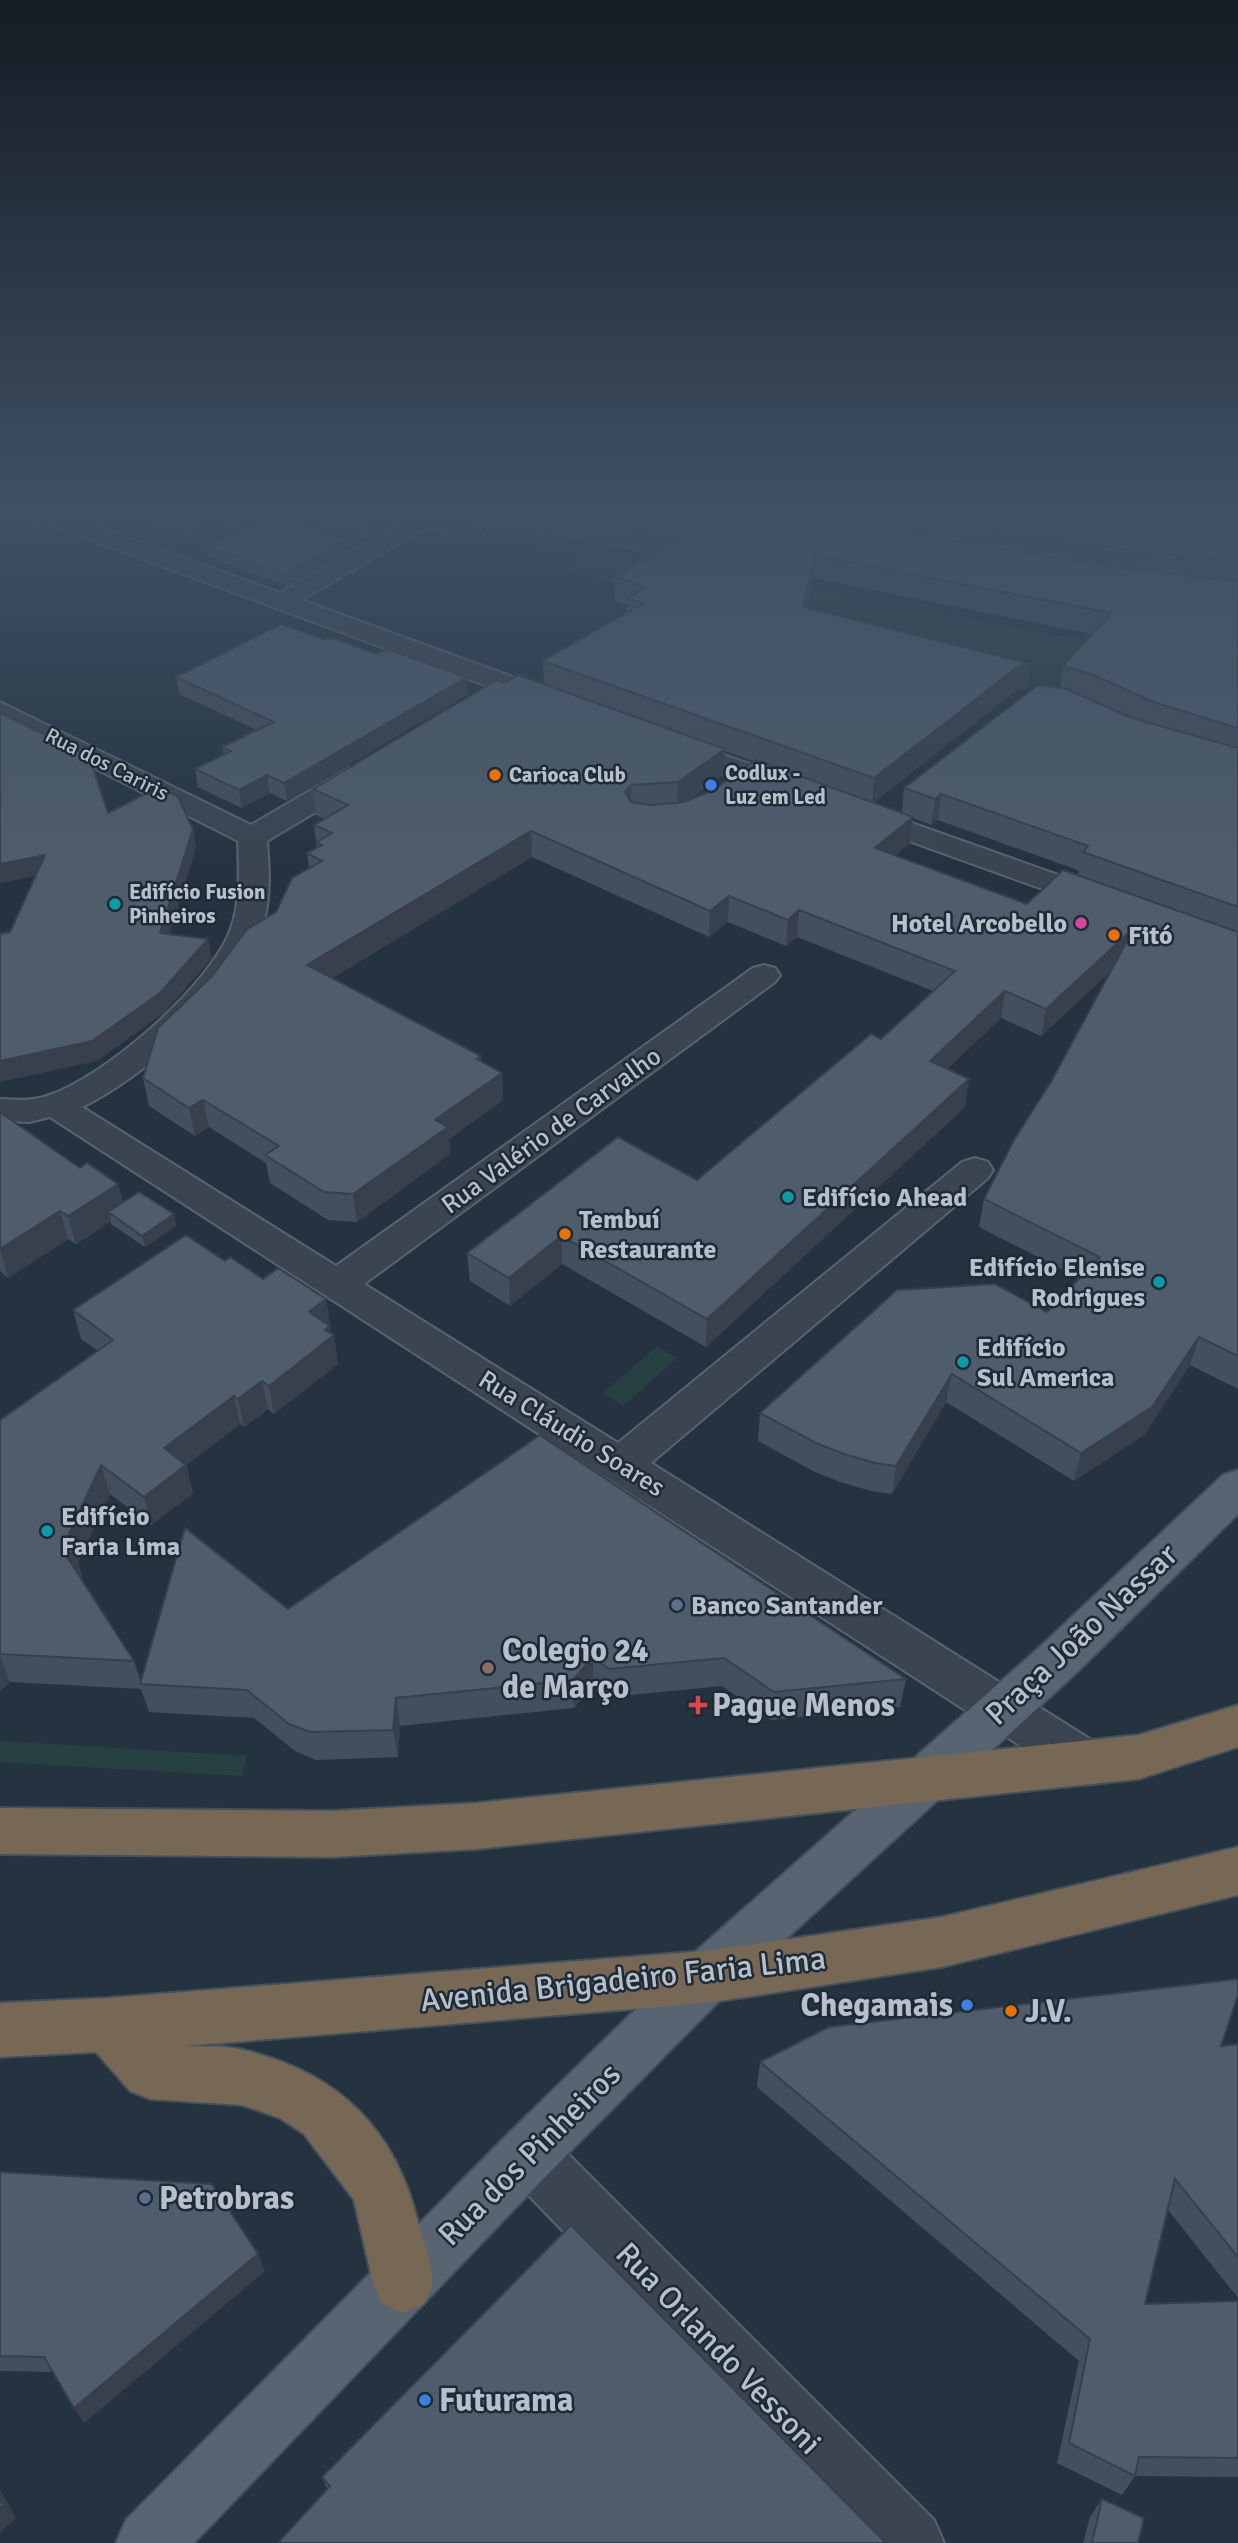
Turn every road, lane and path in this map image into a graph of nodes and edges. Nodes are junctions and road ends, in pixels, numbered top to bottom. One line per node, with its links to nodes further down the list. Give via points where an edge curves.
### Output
1 (344, 628): 2 (street, via 496,692)
2 (572, 708)
3 (0, 710): 8 (street, Rua dos Cariris)
4 (648, 736): 6 (street)
5 (380, 761): 8 (street)
6 (750, 773): 7 (street); 9 (street, via 825,800 884,811)
7 (725, 791)
8 (252, 837): 11 (street, via 255,897 238,949 200,998 163,1034 120,1070)
9 (1121, 908)
10 (764, 975): 14 (street, Rua Valério de Carvalho)
11 (55, 1105): 12 (street); 14 (street, Rua Cláudio Soares)
12 (0, 1110)
13 (975, 1170): 15 (street)
14 (337, 1284): 15 (street, Rua Cláudio Soares)
15 (621, 1464): 17 (street, Rua Cláudio Soares)
16 (1238, 1487): 17 (main road, Praça João Nassar)
17 (1003, 1708): 19 (street, Rua Cláudio Soares); 20 (main road, Praça João Nassar)
18 (1238, 1726): 19 (highway, via 1139,1757)
19 (1087, 1763): 20 (highway)
20 (923, 1780): 21 (highway, via 477,1826 332,1834); 23 (main road, Rua dos Pinheiros)
21 (0, 1830)
22 (1238, 1871): 23 (highway, Avenida Brigadeiro Faria Lima, via 942,1942)
23 (706, 1977): 24 (highway, Avenida Brigadeiro Faria Lima); 26 (main road, Rua dos Pinheiros)
24 (107, 2025): 25 (highway, Avenida Brigadeiro Faria Lima); 27 (highway, via 150,2071 242,2077 295,2095 324,2115 381,2189)
25 (0, 2030)
26 (528, 2154): 27 (main road, Rua dos Pinheiros); 29 (street, Rua Orlando Vessoni)
27 (403, 2283): 28 (main road, Rua dos Pinheiros)
28 (149, 2543)
29 (911, 2543)

